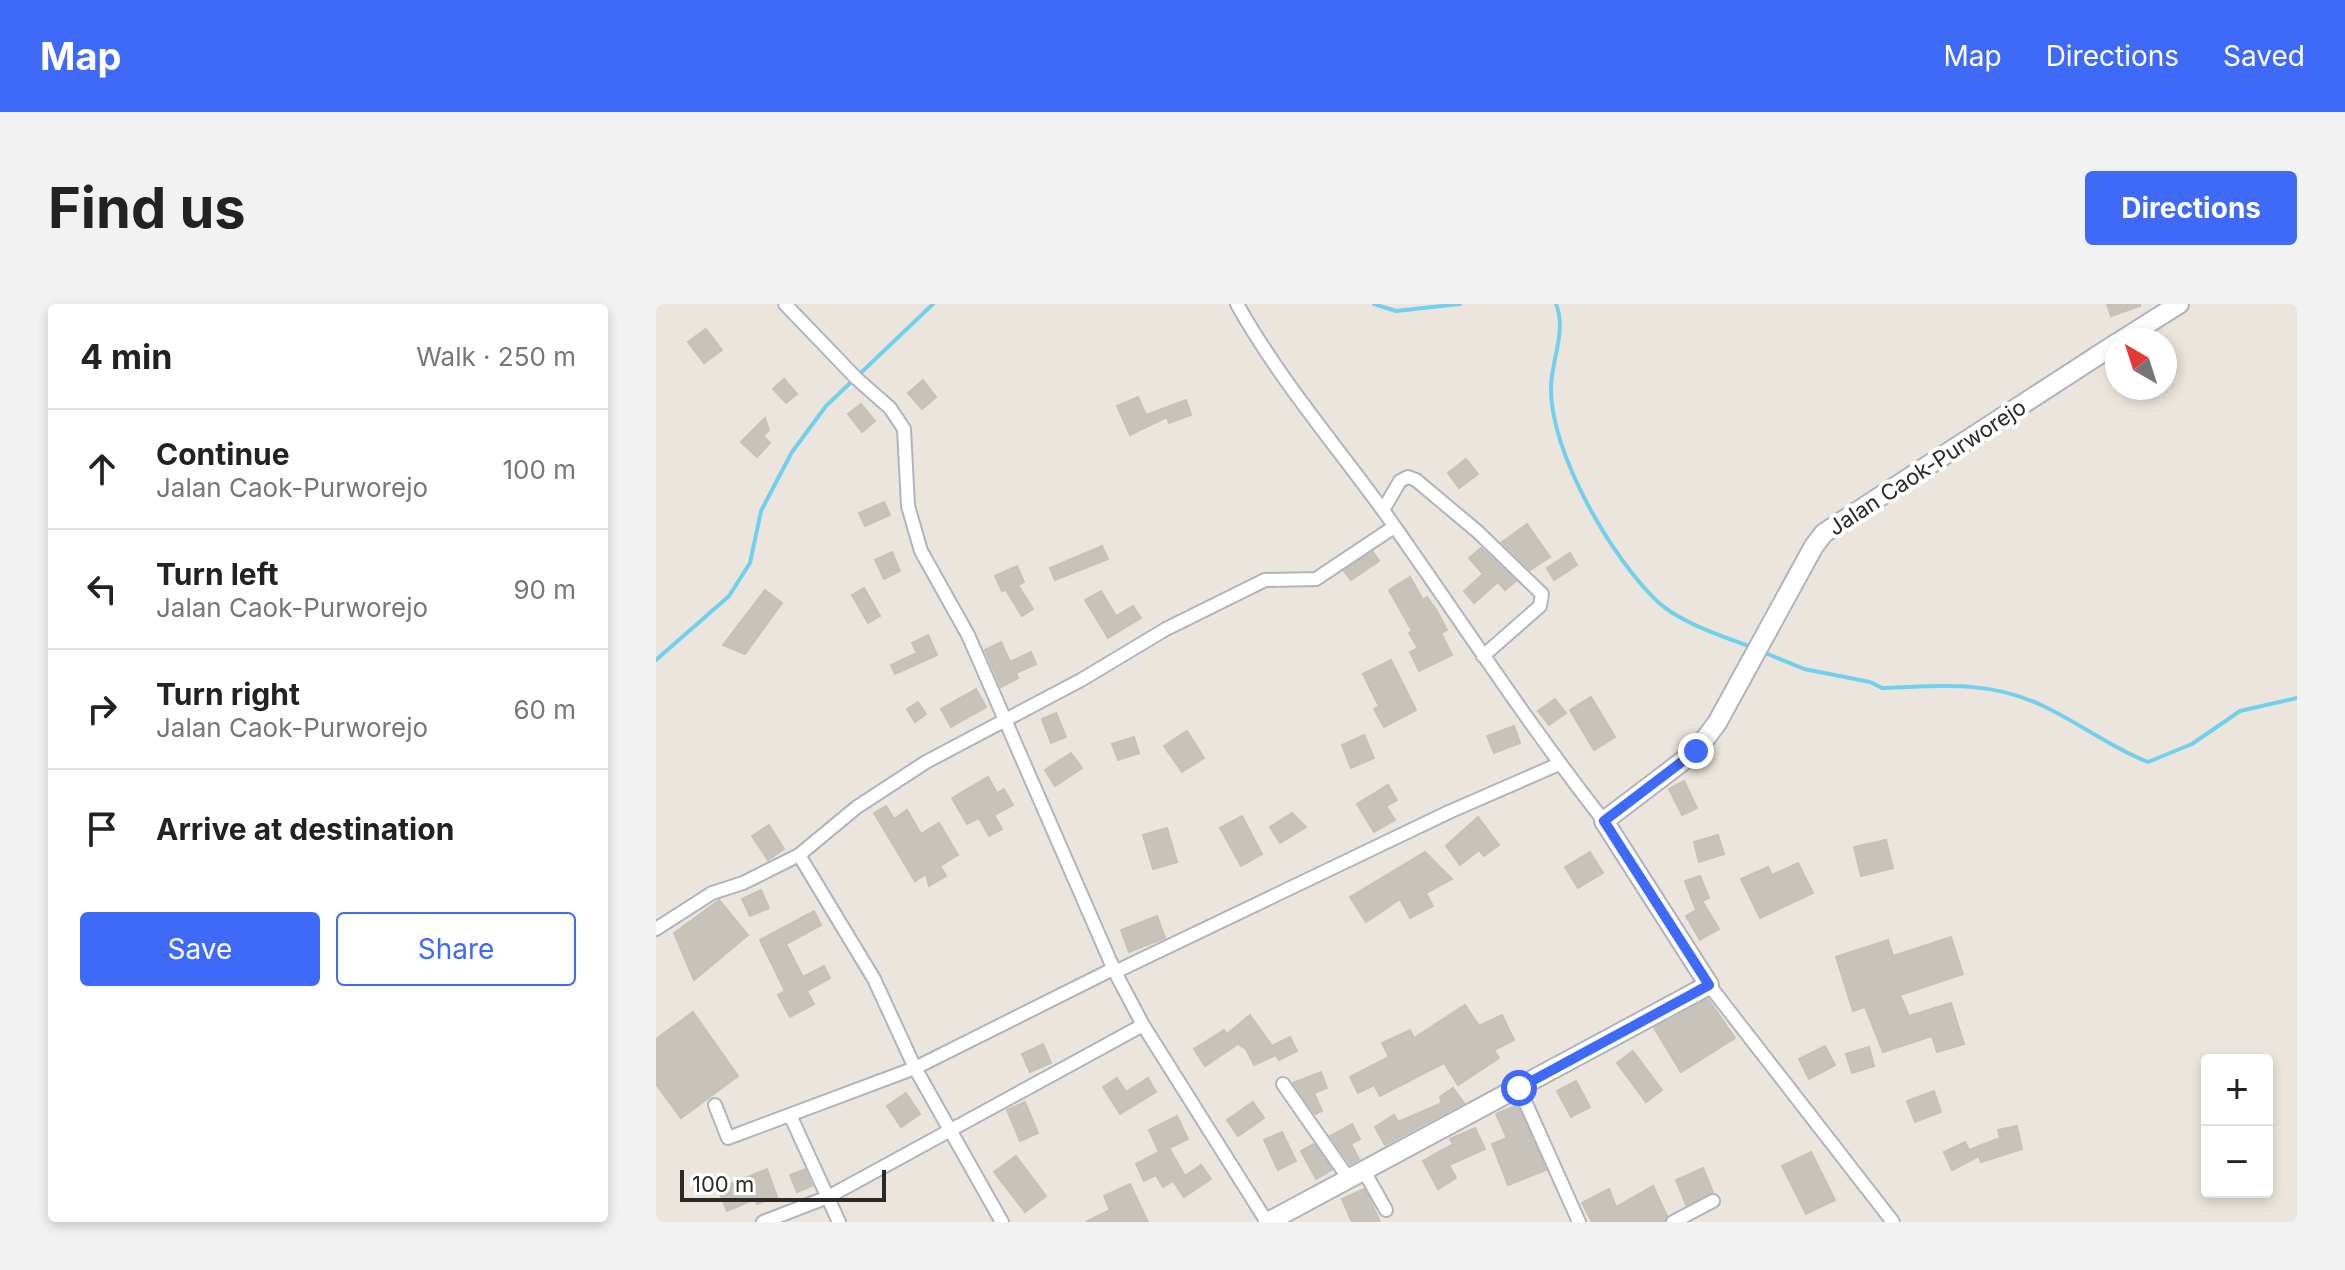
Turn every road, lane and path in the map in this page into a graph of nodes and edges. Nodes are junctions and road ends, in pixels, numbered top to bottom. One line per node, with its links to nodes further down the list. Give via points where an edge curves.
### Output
1 (785, 304): 9 (street, via 890,408 904,429 908,506 915,534)
2 (1237, 304): 6 (street, via 1287,384)
3 (2179, 304): 4 (street)
4 (2141, 328)
5 (2105, 351): 11 (street, Jalan Caok-Purworejo, via 1824,533 1696,751)
6 (1383, 510): 7 (street); 8 (street, via 1400,481 1416,480 1542,594 1540,606)
7 (1394, 527): 8 (street); 9 (street, via 1316,579 1276,578 1253,585)
8 (1483, 656): 10 (street)
9 (1006, 721): 12 (street, via 961,741 893,783); 14 (street)
10 (1559, 764): 11 (street); 14 (street)
11 (1604, 821): 15 (street)
12 (799, 855): 13 (street, via 712,893); 17 (street, via 874,979)
13 (656, 929)
14 (1114, 970): 16 (street); 17 (street)
15 (1709, 985): 19 (street); 33 (street)
16 (1143, 1025): 22 (street); 27 (street)
17 (915, 1068): 21 (street); 22 (street)
18 (1283, 1084): 23 (street)
19 (1519, 1088): 23 (street); 31 (street)
20 (715, 1105): 21 (street, via 728,1138)
21 (790, 1115): 24 (street)
22 (951, 1133): 24 (street); 30 (street)
23 (1356, 1175): 26 (street); 27 (street)
24 (828, 1197): 28 (street); 29 (street)
25 (1713, 1201): 32 (street)
26 (1386, 1210)
27 (1276, 1220)
28 (763, 1222)
29 (839, 1222)
30 (1002, 1222)
31 (1579, 1222)
32 (1673, 1222)
33 (1893, 1222)

